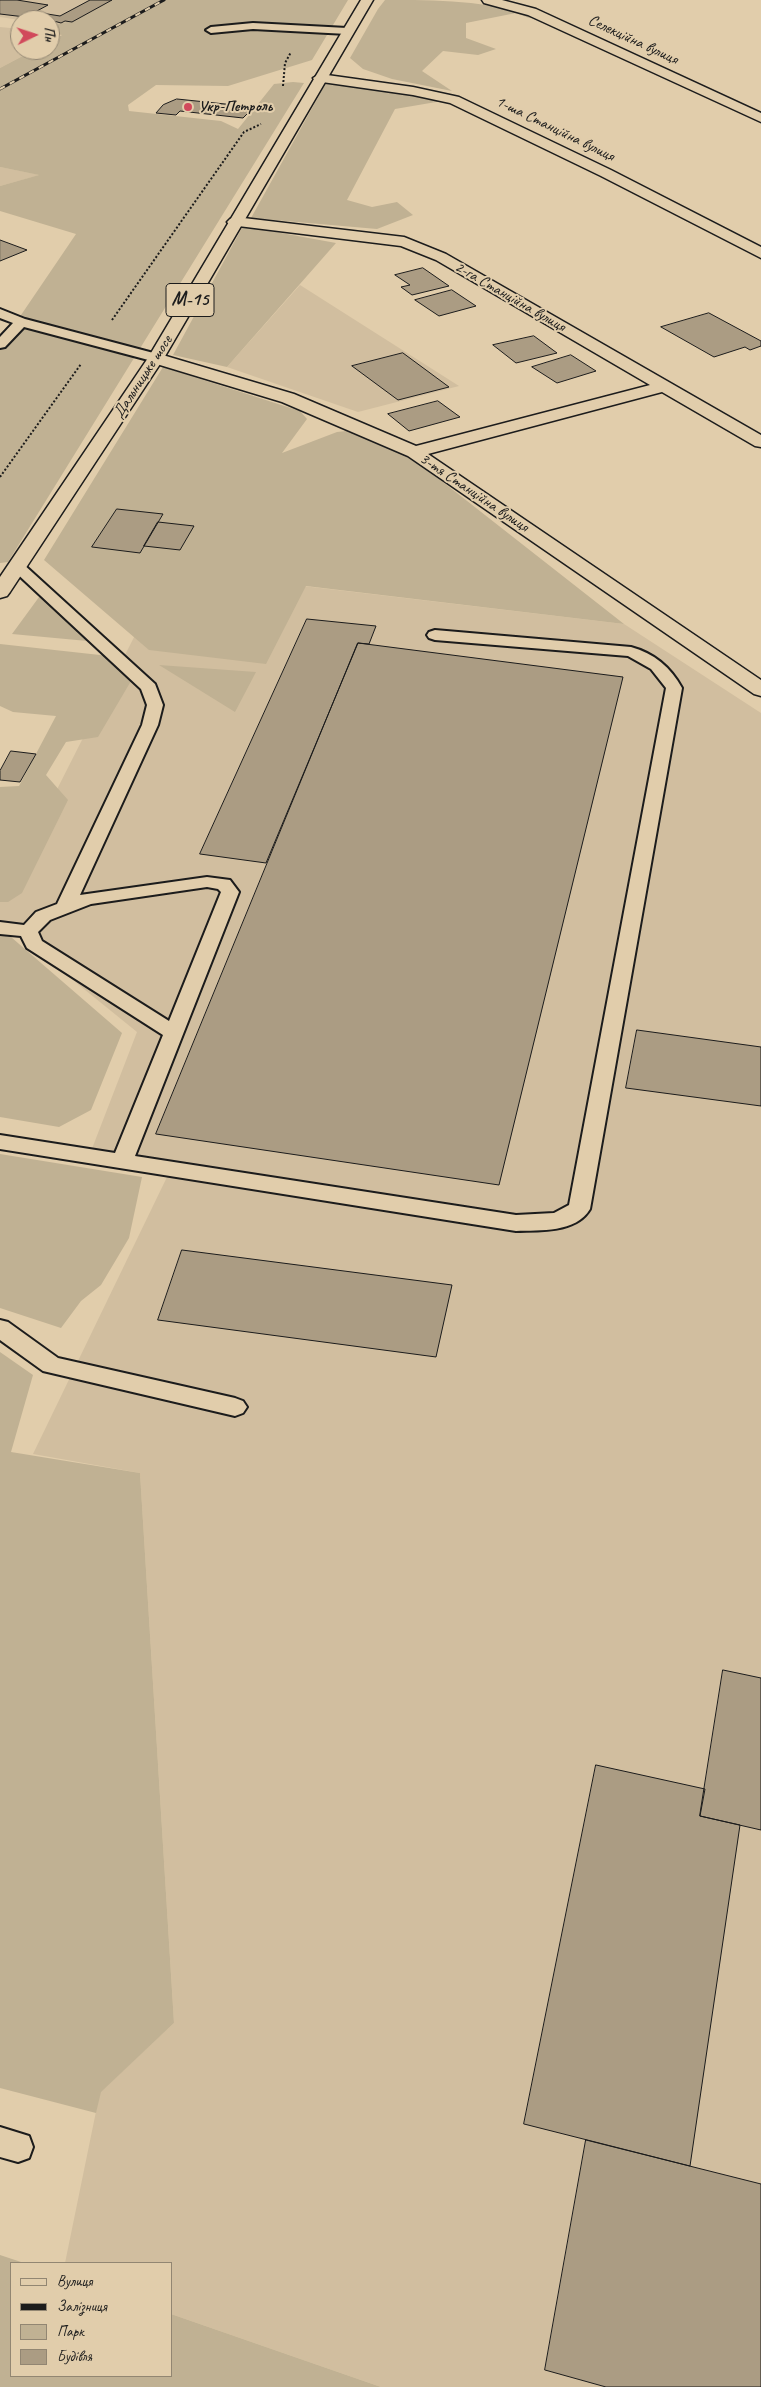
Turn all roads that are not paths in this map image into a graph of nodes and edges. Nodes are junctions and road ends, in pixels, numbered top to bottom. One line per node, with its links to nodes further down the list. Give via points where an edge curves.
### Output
1 (367, 0): 4 (street, Дальницьке шосе / М-15)
2 (488, 0): 6 (street, Селекційна вулиця, via 532,12)
3 (211, 30): 4 (lane, via 252,26)
4 (347, 31): 5 (street, Дальницьке шосе / М-15)
5 (320, 78): 7 (street, Дальницьке шосе / М-15); 8 (street, 1-ша Станційна вулиця, via 454,100)
6 (761, 118)
7 (235, 222): 12 (street, Дальницьке шосе / М-15); 13 (street, 2-га Станційна вулиця, via 404,242 441,257)
8 (761, 253)
9 (0, 313): 10 (lane)
10 (21, 322): 11 (lane); 12 (lane)
11 (0, 344)
12 (156, 358): 15 (street, 3-тя Станційна вулиця, via 288,398); 16 (street, Дальницьке шосе / М-15)
13 (665, 386): 14 (street, 2-га Станційна вулиця); 15 (street)
14 (761, 442)
15 (414, 452): 19 (street, 3-тя Станційна вулиця)
16 (17, 566): 17 (street, Дальницьке шосе / М-15); 20 (lane, via 149,687 155,705 150,725)
17 (0, 592)
18 (435, 635): 25 (lane, via 631,652 652,661 674,688 579,1208 558,1221 516,1223)
19 (761, 690)
20 (65, 908): 22 (lane, via 43,916); 23 (lane, via 87,899 207,882 224,884 230,892)
21 (0, 928): 22 (lane)
22 (28, 931): 23 (lane, via 34,944)
23 (174, 1033): 25 (lane)
24 (0, 1142): 25 (lane)
25 (123, 1160)
26 (0, 1328): 27 (lane, via 51,1365)
27 (235, 1407)

